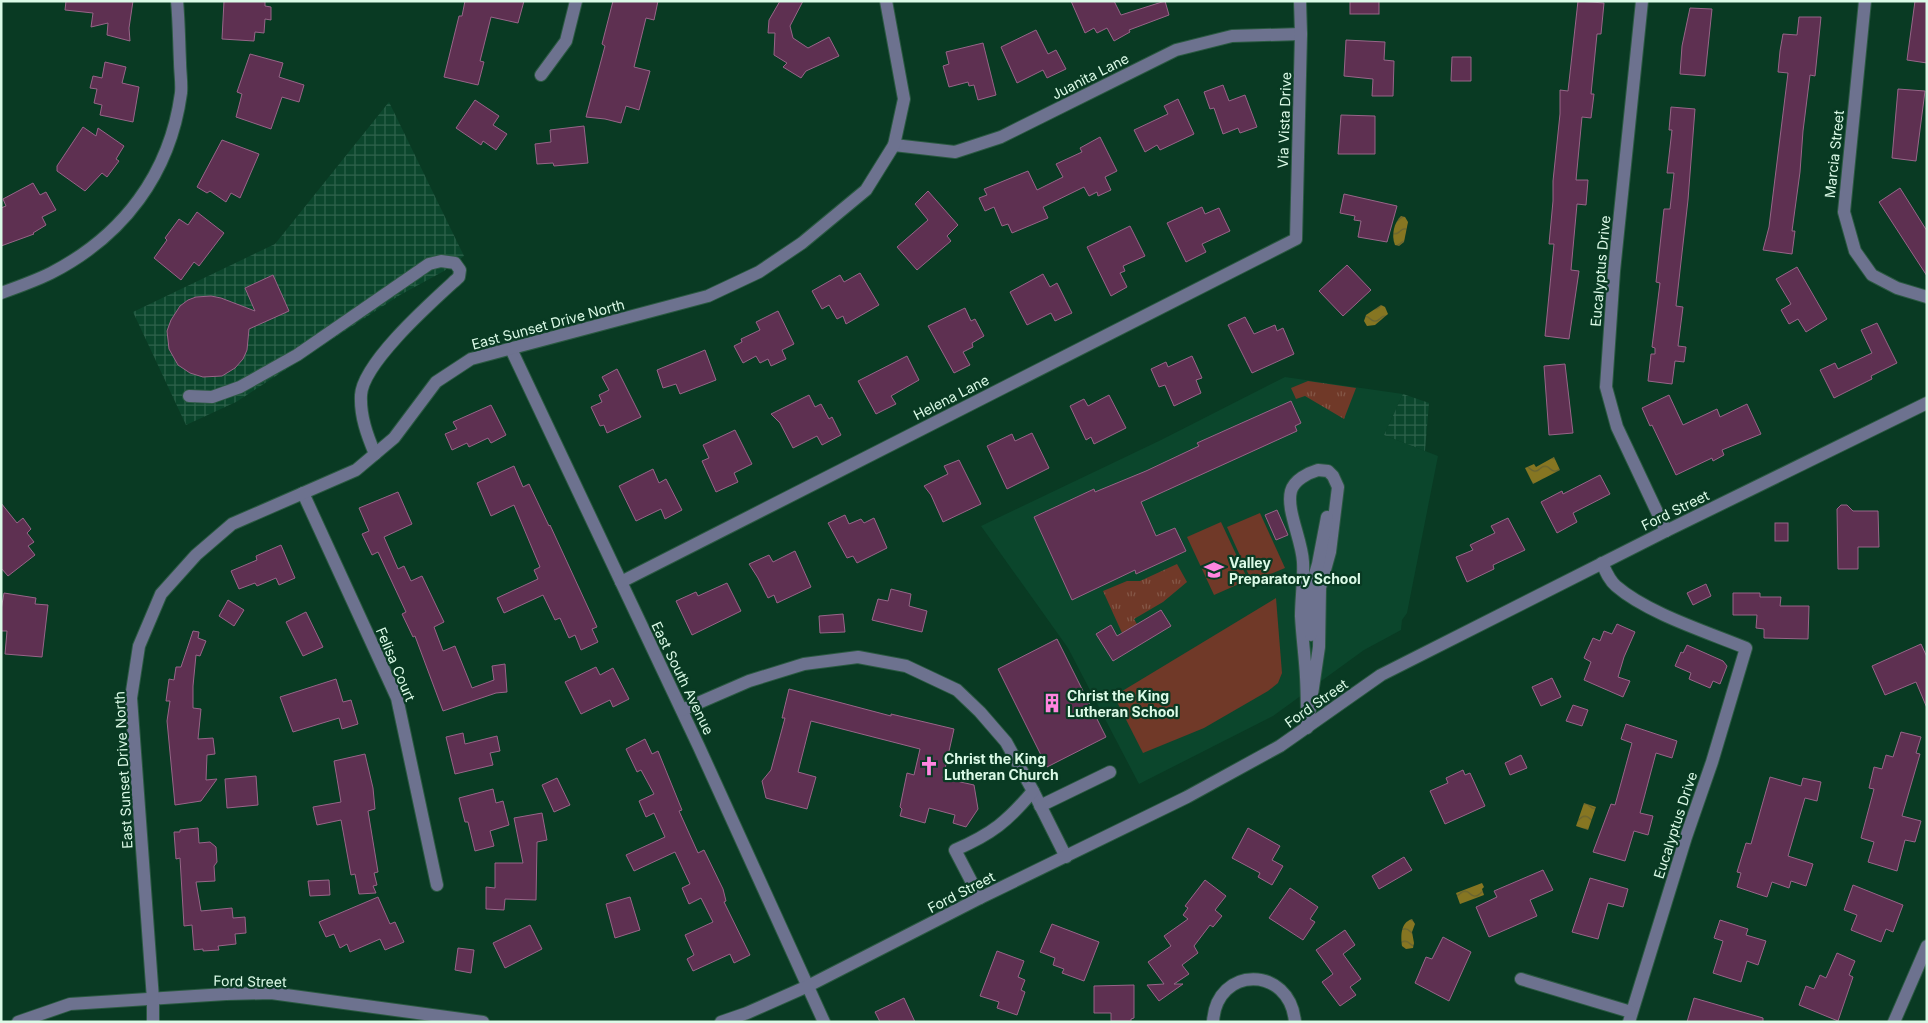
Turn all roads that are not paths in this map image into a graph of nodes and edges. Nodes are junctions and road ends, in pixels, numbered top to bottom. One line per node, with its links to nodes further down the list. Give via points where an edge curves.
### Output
1 (177, 1): 11 (street, via 181,91 176,120 165,157 142,198 110,234 79,255 50,274)
2 (576, 1): 8 (street, via 566,42)
3 (886, 1): 9 (street, East Sunset Drive North, via 904,99)
4 (1300, 1): 7 (street, Via Vista Drive)
5 (1642, 1): 18 (street, Eucalyptus Drive, via 1614,271 1606,387 1617,427)
6 (1865, 1): 12 (street, Marcia Street, via 1844,212 1856,251 1872,275 1897,288)
7 (1301, 34): 9 (street, Juanita Lane, via 1232,36 1176,50 1001,138 955,152); 10 (street, Via Vista Drive)
8 (540, 75)
9 (894, 145): 13 (street, East Sunset Drive North, via 866,190 802,243 759,272 708,296)
10 (1296, 239): 20 (street, Helena Lane)
11 (1, 293)
12 (1927, 297)
13 (511, 349): 16 (street, East Sunset Drive North, via 472,359 436,382 394,438); 20 (street, East South Avenue)
14 (189, 396): 16 (street, via 212,397 240,387 297,355 429,264 441,261 454,263 460,270 459,278 389,345 370,371 361,393 363,422)
15 (1927, 403): 18 (street, Ford Street)
16 (374, 454): 17 (street, East Sunset Drive North, via 356,470)
17 (303, 493): 27 (street, Felisa Court, via 397,698); 32 (street, East Sunset Drive North, via 232,524 196,555 161,594 139,646 131,698)
18 (1666, 531): 19 (street, Ford Street)
19 (1602, 563): 22 (street, Ford Street, via 1381,675); 33 (street, Eucalyptus Drive, via 1608,577 1638,601 1746,648)
20 (621, 582): 21 (street, East South Avenue)
21 (682, 710): 24 (street, via 749,680 804,664 858,658 906,666 957,690 980,712 1006,742); 31 (street, East South Avenue)
22 (1307, 728): 22 (street, via 1319,647 1320,588 1330,552 1338,487 1328,471 1318,470 1307,474 1292,488 1290,506 1304,563 1302,616); 26 (street, Ford Street, via 1187,797)
23 (1110, 772): 25 (street)
24 (1033, 791): 25 (street); 28 (street, via 1011,817 980,839 955,850)
25 (1040, 806): 26 (street)
26 (1066, 857): 28 (street, Ford Street)
27 (436, 885)
28 (980, 898): 31 (street, Ford Street)
29 (1927, 946): 41 (street)
30 (1521, 979): 33 (street, Eucalyptus Drive)
31 (808, 986): 37 (street, Ford Street); 38 (street, East South Avenue)
32 (153, 999): 34 (street, Ford Street, via 70,1004); 35 (street, East Sunset Drive North); 36 (street, Ford Street, via 271,993)
33 (1630, 1017)
34 (18, 1022)
35 (153, 1022)
36 (483, 1022)
37 (721, 1022)
38 (824, 1022)
39 (1213, 1022): 40 (street, via 1217,1003 1229,987 1237,982 1256,979 1266,980 1283,991 1294,1010)
40 (1295, 1022)
41 (1894, 1022)

